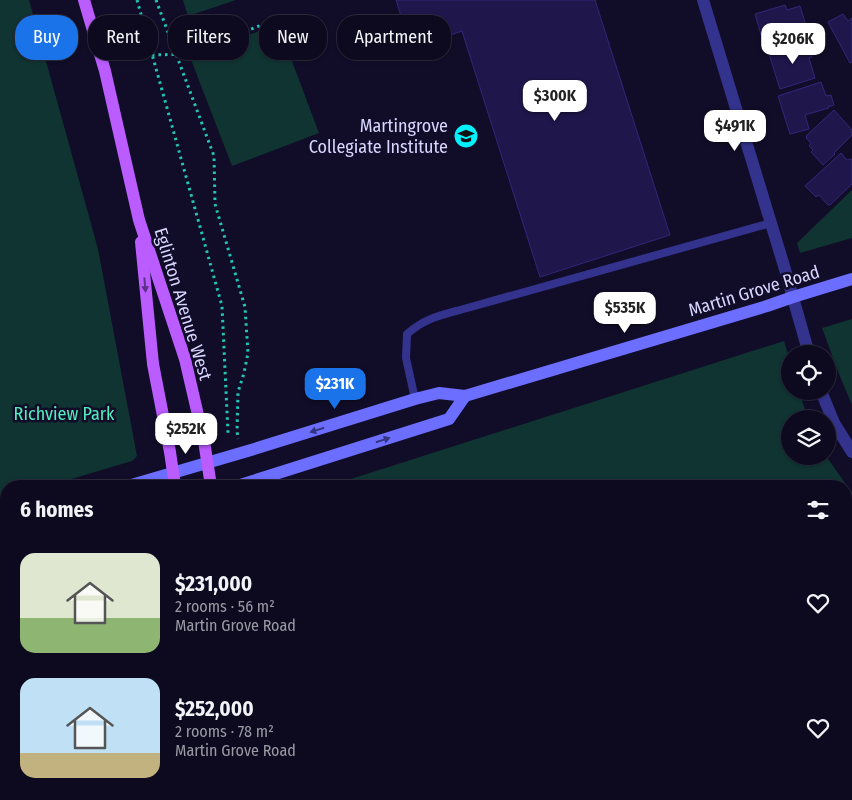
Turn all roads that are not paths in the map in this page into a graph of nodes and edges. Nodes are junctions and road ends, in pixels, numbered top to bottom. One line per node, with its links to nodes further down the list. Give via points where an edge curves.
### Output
1 (84, 0): 3 (main road, Eglinton Avenue West, via 105,71)
2 (706, 1): 4 (street)
3 (139, 220): 12 (main road, Eglinton Avenue West, via 185,358); 13 (main road, Eglinton Avenue West, one-way to 13, via 152,364)
4 (771, 223): 6 (street); 9 (lane, via 418,324 407,334 406,358)
5 (852, 279): 6 (main road, Martin Grove Road)
6 (793, 297): 7 (street); 8 (main road, Martin Grove Road)
7 (806, 345)
8 (465, 396): 9 (main road, Martin Grove Road, via 440,393); 17 (main road, one-way to 8, via 449,419)
9 (415, 399): 12 (main road, Martin Grove Road, one-way to 12)
10 (825, 400): 11 (street)
11 (852, 452)
12 (207, 463): 13 (main road, Martin Grove Road); 16 (main road, Eglinton Avenue West)
13 (173, 473): 14 (main road, Martin Grove Road); 15 (main road, Eglinton Avenue West)
14 (149, 480)
15 (174, 480)
16 (210, 480)
17 (256, 480)

